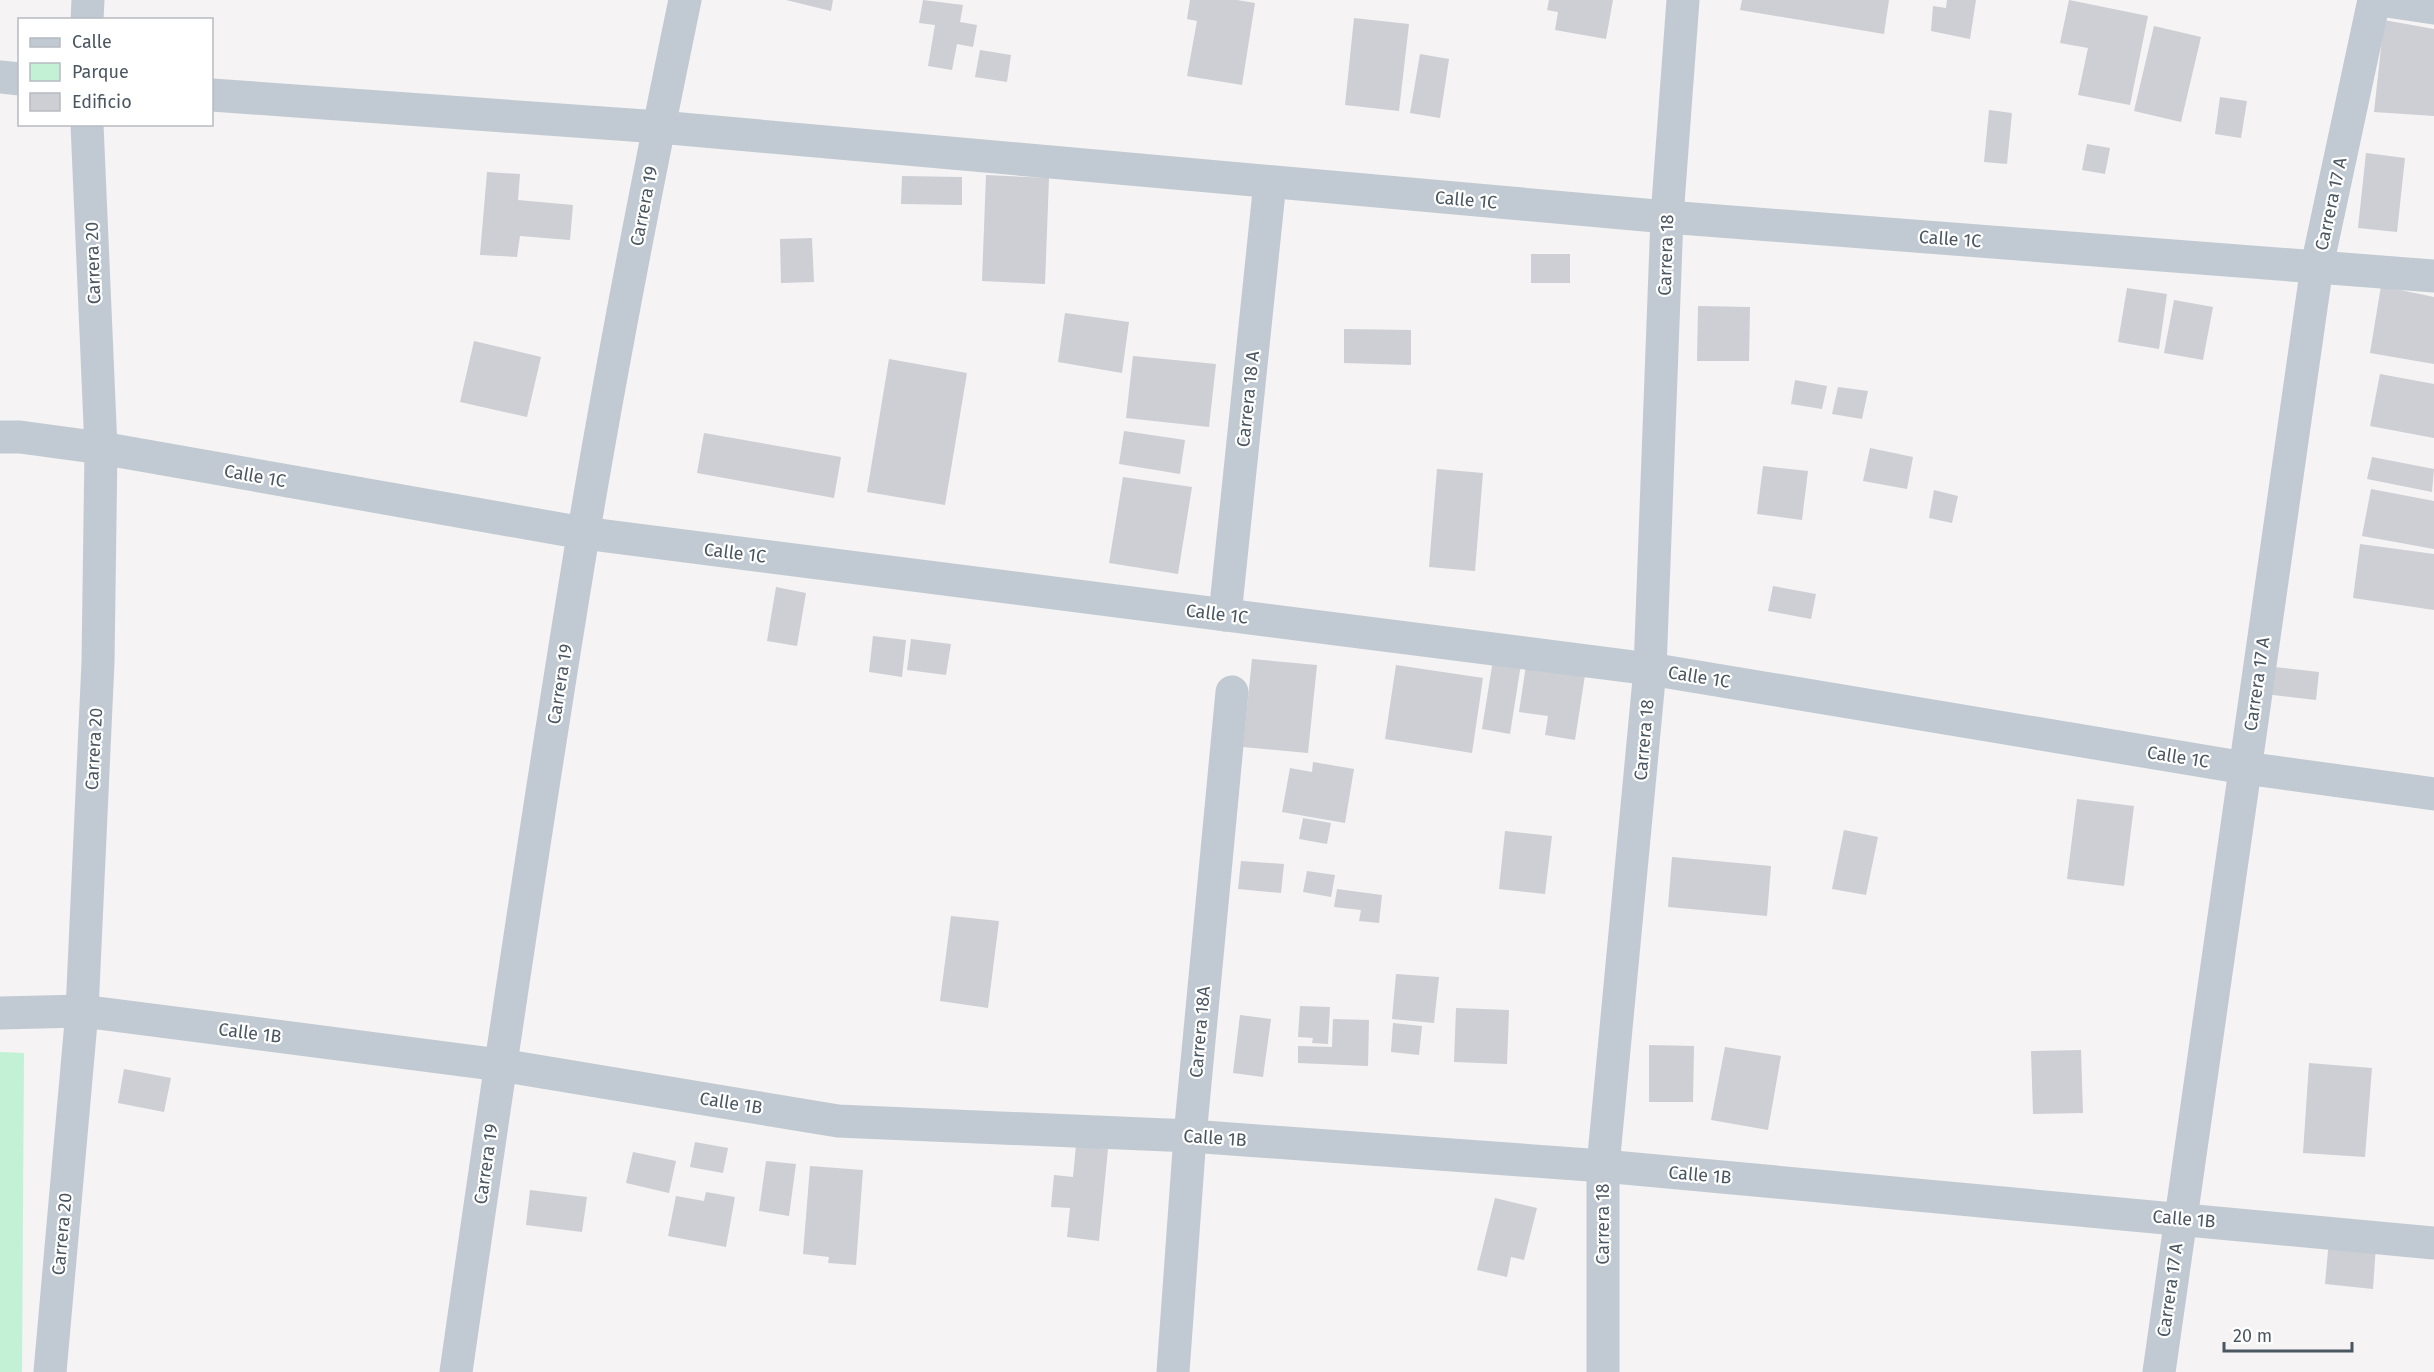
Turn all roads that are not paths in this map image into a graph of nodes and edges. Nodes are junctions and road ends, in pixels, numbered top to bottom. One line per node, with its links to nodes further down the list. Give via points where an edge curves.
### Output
1 (88, 0): 7 (street)
2 (685, 0): 12 (street, Carrera 19)
3 (1683, 0): 14 (street, Carrera 18)
4 (2373, 0): 15 (street, Carrera 17 A)
5 (2380, 0): 6 (street)
6 (2434, 8)
7 (87, 18)
8 (0, 77): 9 (street)
9 (18, 79)
10 (213, 95): 12 (street, Calle 1C)
11 (87, 126): 18 (street, Carrera 20)
12 (659, 127): 13 (street, Calle 1C); 19 (street, Carrera 19)
13 (1270, 182): 14 (street, Calle 1C); 20 (street, Carrera 18 A)
14 (1667, 217): 15 (street, Calle 1C); 21 (street, Carrera 18)
15 (2318, 266): 16 (street, Calle 1C); 23 (street, Carrera 17 A)
16 (2434, 276)
17 (0, 437): 18 (street, Calle 1C)
18 (100, 448): 19 (street, Calle 1C); 25 (street, Carrera 20, via 98,662)
19 (583, 533): 20 (street, Calle 1C); 27 (street, Carrera 19)
20 (1226, 615): 21 (street, Calle 1C)
21 (1650, 669): 23 (street, Calle 1C); 29 (street, Carrera 18)
22 (1232, 692): 28 (street, Carrera 18A)
23 (2245, 768): 24 (street, Calle 1C); 30 (street, Carrera 17 A)
24 (2434, 794)
25 (82, 1011): 26 (street, Calle 1B); 27 (street, Calle 1B); 32 (street, Carrera 20)
26 (0, 1013)
27 (500, 1065): 28 (street, Calle 1B, via 838,1121); 33 (street, Carrera 19)
28 (1190, 1136): 29 (street, Calle 1B); 34 (street, Carrera 18A)
29 (1604, 1166): 30 (street, Calle 1B); 35 (street, Carrera 18)
30 (2180, 1219): 31 (street, Calle 1B); 36 (street, Carrera 17 A)
31 (2434, 1243)
32 (50, 1372)
33 (456, 1372)
34 (1173, 1372)
35 (1603, 1372)
36 (2159, 1372)

